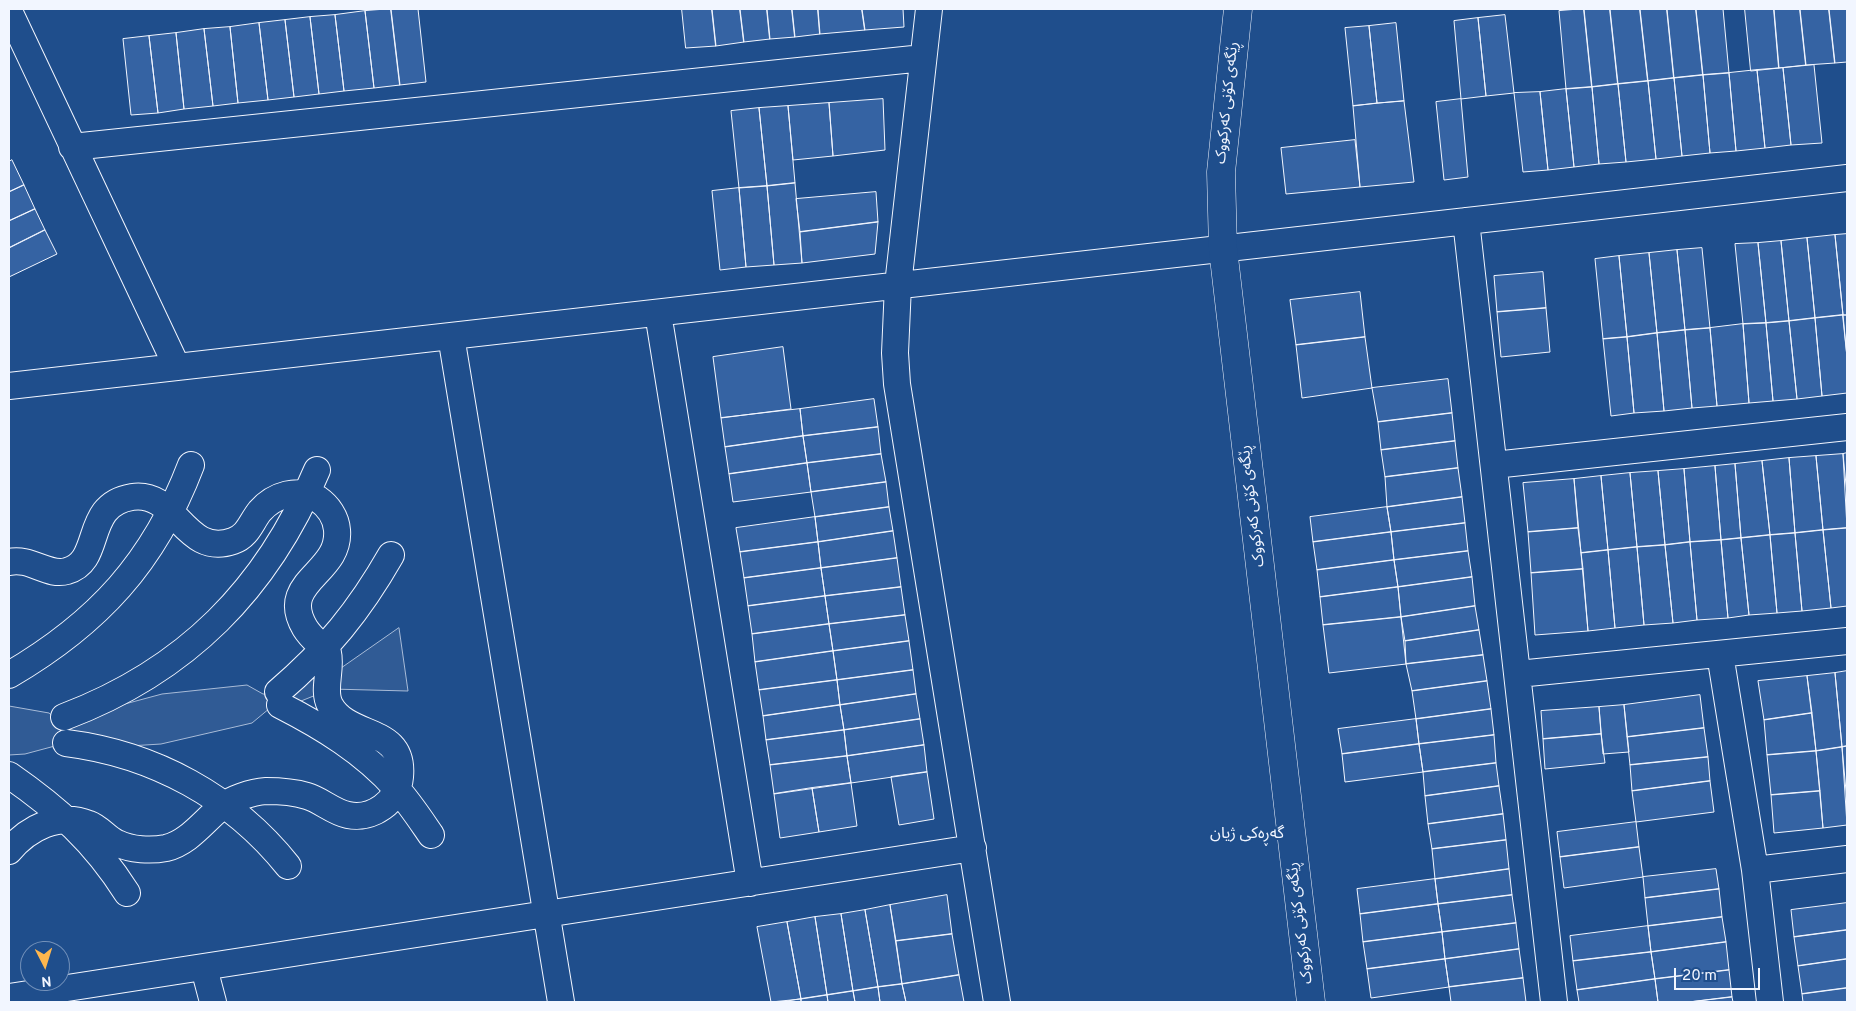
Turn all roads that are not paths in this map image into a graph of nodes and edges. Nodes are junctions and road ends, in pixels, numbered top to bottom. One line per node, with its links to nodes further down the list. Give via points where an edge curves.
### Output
1 (929, 9): 4 (street)
2 (1241, 9): 8 (street, ڕێگەی کۆنی کەرکووک, via 1221,172)
3 (9, 11): 5 (street)
4 (923, 58): 5 (street); 9 (street)
5 (72, 148): 12 (street)
6 (1847, 178): 7 (street)
7 (1466, 221): 8 (street); 16 (street)
8 (1223, 249): 9 (street); 47 (street, ڕێگەی کۆنی کەرکووک)
9 (898, 285): 10 (street); 34 (street, via 897,384)
10 (658, 313): 11 (street); 39 (street)
11 (452, 336): 12 (street); 41 (street)
12 (177, 367): 13 (street)
13 (9, 386)
14 (1847, 427): 16 (street)
15 (191, 465): 19 (street)
16 (1494, 465): 25 (street)
17 (317, 470): 18 (street)
18 (307, 495): 19 (street, via 280,496 259,512 244,534 233,541 219,543 202,541 191,535); 23 (street, via 324,503 335,519 337,531 336,547 328,563 301,590 298,605 305,628); 27 (street, via 272,557 250,586 200,638 167,665 128,688)
19 (171, 511): 21 (street, via 148,498 118,501 100,517 85,558 67,572 56,572 17,560); 26 (street, via 135,571 107,601 48,650)
20 (391, 555): 23 (street, via 355,613)
21 (9, 562)
22 (1847, 640): 24 (street)
23 (324, 649): 30 (street, via 330,659 328,703 345,724 383,738 392,746 399,761); 30 (street, via 279,699 343,742)
24 (1720, 654): 25 (street); 38 (street)
25 (1518, 674): 48 (street)
26 (9, 675)
27 (64, 717)
28 (66, 743): 31 (street, via 93,746 163,768)
29 (9, 775): 32 (street)
30 (397, 789): 31 (street, via 377,812 362,815 349,815 308,796 287,791 263,791); 33 (street)
31 (225, 805): 32 (street, via 187,838 167,848 146,850 116,843 89,824); 37 (street, via 255,829)
32 (69, 820): 35 (street, via 33,829); 40 (street, via 111,868)
33 (431, 835)
34 (973, 848): 39 (street); 46 (street)
35 (9, 851)
36 (1847, 859): 38 (street)
37 (288, 866)
38 (1754, 870): 49 (street)
39 (750, 883): 41 (street)
40 (127, 893)
41 (546, 914): 42 (street); 45 (street)
42 (204, 968): 43 (street); 44 (street)
43 (24, 998)
44 (214, 1002)
45 (561, 1002)
46 (997, 1002)
47 (1310, 1002)
48 (1554, 1002)
49 (1770, 1002)

